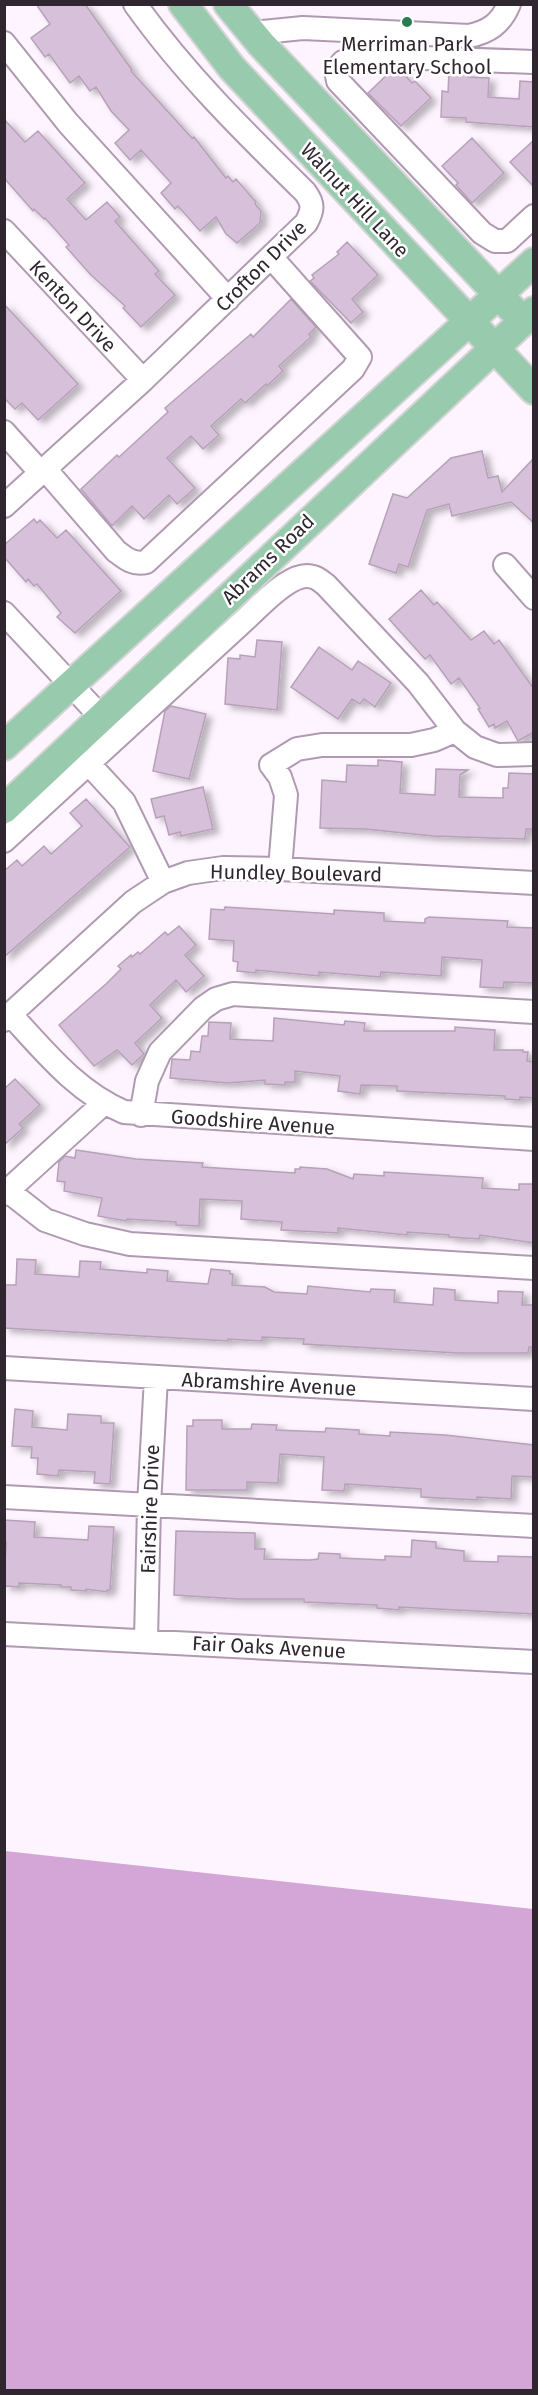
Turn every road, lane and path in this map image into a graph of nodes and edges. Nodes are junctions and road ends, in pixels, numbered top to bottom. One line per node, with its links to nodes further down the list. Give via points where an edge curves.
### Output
1 (135, 4): 12 (street, Crofton Drive, via 162,42 223,112 313,202 306,223)
2 (183, 4): 16 (main road, Walnut Hill Lane, via 232,68)
3 (228, 4): 5 (main road, Walnut Hill Lane)
4 (509, 4): 5 (street, via 496,25 469,36 303,28)
5 (253, 33): 9 (main road, Walnut Hill Lane)
6 (4, 43): 15 (street, via 68,123)
7 (534, 62): 8 (street, via 368,56 343,62)
8 (336, 70): 9 (street); 10 (street, via 338,81 482,233 495,241 507,242)
9 (308, 93): 14 (main road, Walnut Hill Lane)
10 (534, 216)
11 (4, 231): 19 (street, Kenton Drive)
12 (272, 257): 15 (street, Crofton Drive); 22 (street, via 360,357 353,369 306,413 146,562 138,564 116,551)
13 (534, 262): 14 (main road, Abrams Road)
14 (498, 295): 16 (main road, Abrams Road); 17 (main road, Walnut Hill Lane)
15 (228, 299): 19 (street, Crofton Drive)
16 (470, 322): 18 (main road, Walnut Hill Lane); 27 (main road, Abrams Road)
17 (530, 322): 18 (main road, Abrams Road)
18 (495, 348): 20 (main road, Walnut Hill Lane); 28 (main road, Abrams Road)
19 (143, 380): 22 (street, Crofton Drive)
20 (534, 390)
21 (4, 432): 22 (street)
22 (43, 471): 23 (street, Crofton Drive)
23 (4, 506)
24 (505, 565): 25 (street)
25 (534, 598)
26 (4, 613): 27 (street)
27 (71, 684): 28 (street); 30 (main road, Abrams Road)
28 (102, 718): 33 (main road, Abrams Road)
29 (455, 731): 31 (street, via 475,747 497,755); 32 (street, via 377,637 326,585 312,576 285,584); 35 (street, via 411,745 297,748 271,765 286,795)
30 (4, 746)
31 (534, 754)
32 (88, 763): 34 (street); 36 (street, via 124,802)
33 (4, 809)
34 (4, 841)
35 (280, 869): 36 (street, Hundley Boulevard, via 223,868 188,873); 37 (street, Hundley Boulevard)
36 (163, 882): 39 (street, Hundley Boulevard, via 133,902)
37 (534, 883)
38 (534, 1012): 41 (street, via 233,994 203,1008 160,1052 147,1081)
39 (8, 1018): 40 (street, Goodshire Avenue, via 80,1087)
40 (104, 1103): 41 (street, Goodshire Avenue); 43 (street)
41 (141, 1115): 42 (street, Goodshire Avenue)
42 (534, 1139)
43 (6, 1193): 44 (street, via 45,1220 130,1244)
44 (534, 1268)
45 (4, 1368): 46 (street, Abramshire Avenue)
46 (156, 1377): 47 (street, Abramshire Avenue); 49 (street, Fairshire Drive)
47 (534, 1399)
48 (4, 1497): 49 (street)
49 (149, 1505): 50 (street); 52 (street, Fairshire Drive)
50 (534, 1526)
51 (4, 1634): 52 (street, Fair Oaks Avenue)
52 (146, 1640): 53 (street, Fair Oaks Avenue)
53 (534, 1662)

